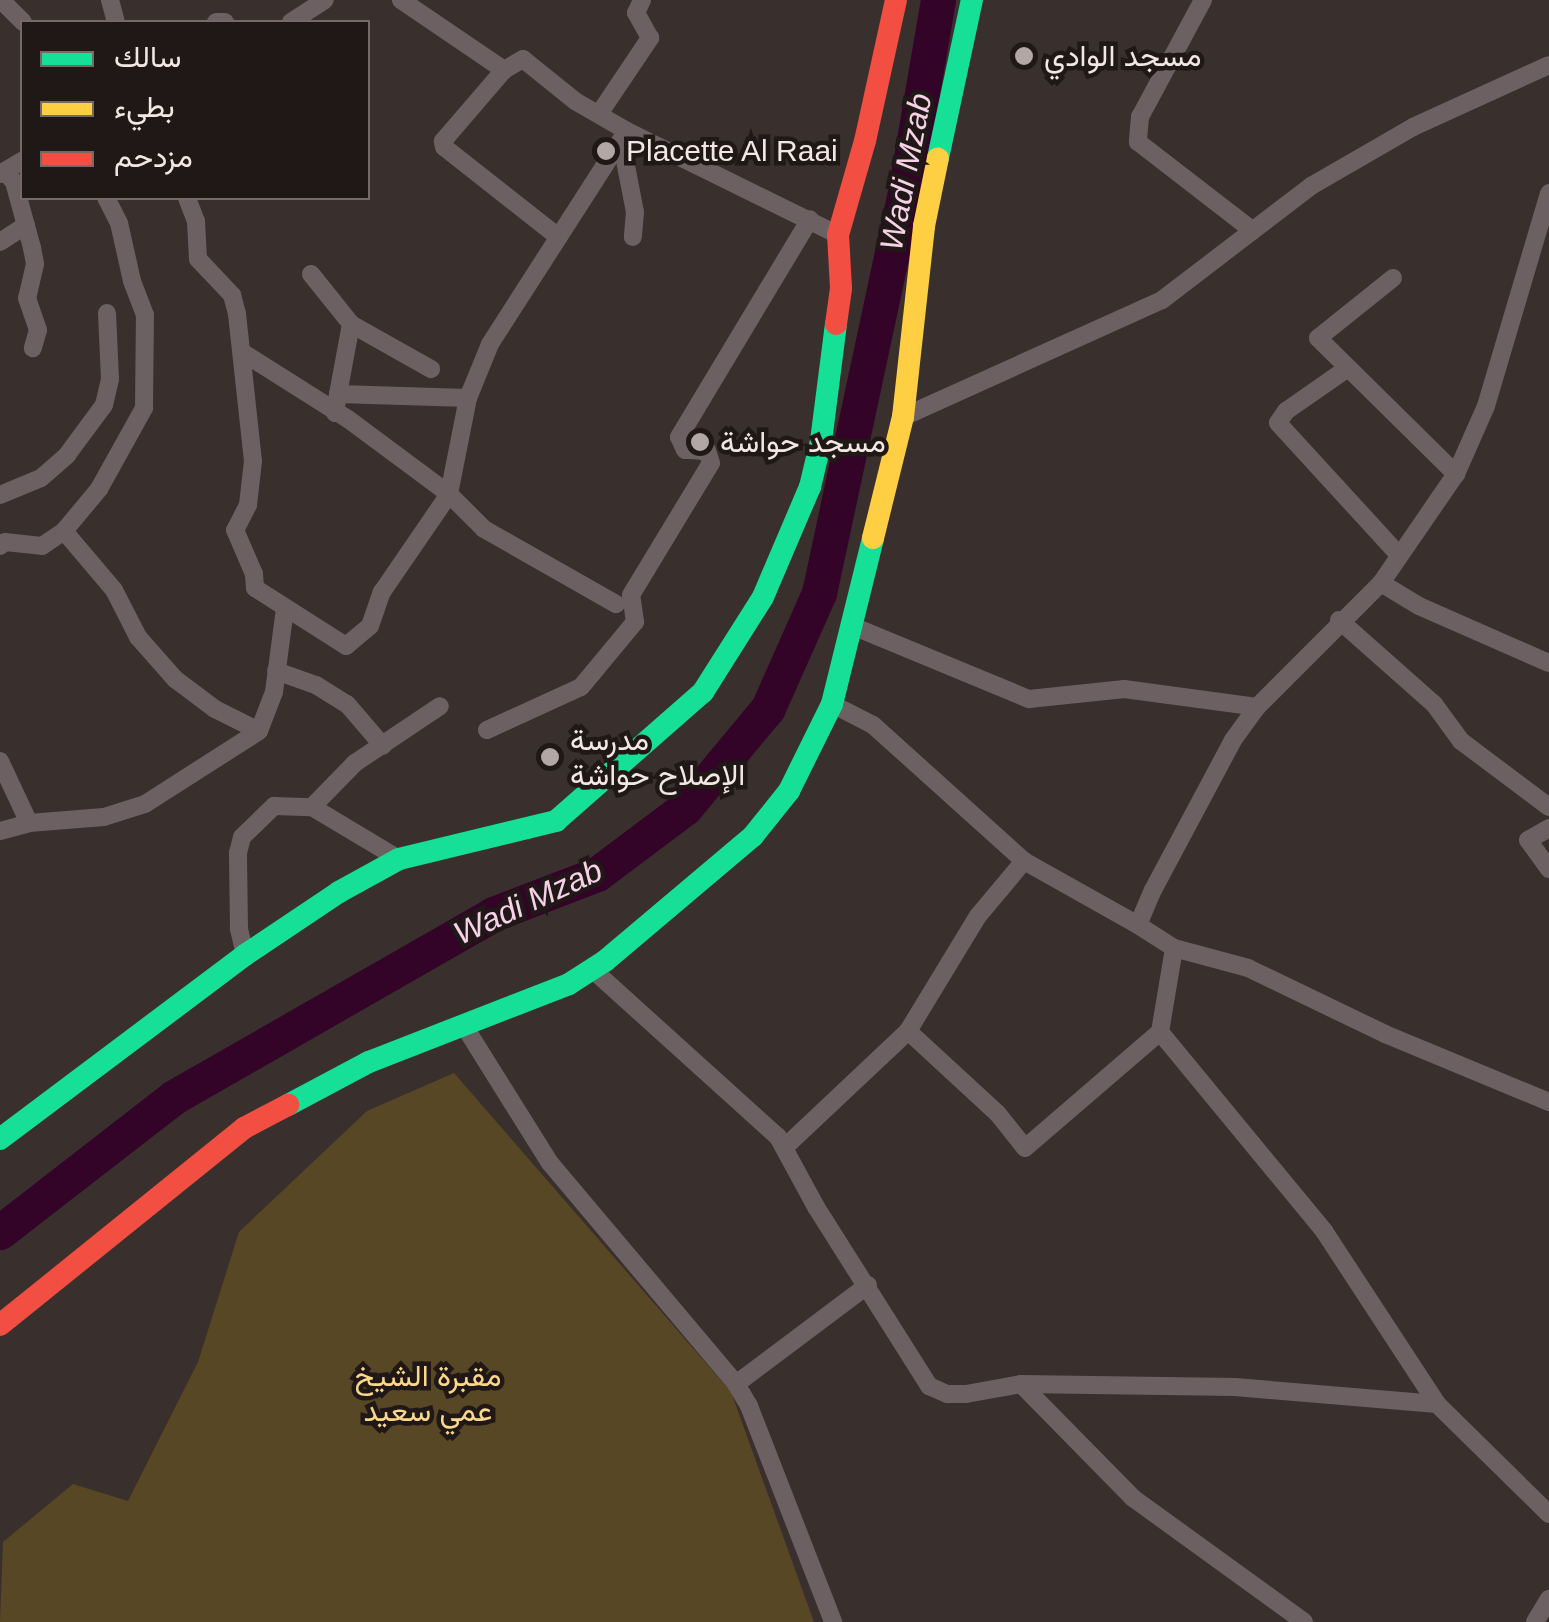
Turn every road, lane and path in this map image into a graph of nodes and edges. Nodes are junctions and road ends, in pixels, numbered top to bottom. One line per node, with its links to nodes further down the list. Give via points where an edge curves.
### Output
1 (1, 0): 8 (street)
2 (325, 0): 9 (street)
3 (401, 0): 11 (street)
4 (896, 0): 21 (street)
5 (972, 0): 35 (street, via 924,226)
6 (1203, 0): 20 (street, via 1140,117 1138,142)
7 (633, 4): 12 (street, via 650,38)
8 (21, 20)
9 (294, 20)
10 (1549, 65): 20 (street, via 1413,127 1311,186)
11 (504, 70): 12 (street, via 522,59); 22 (street, via 444,147)
12 (599, 114): 13 (street)
13 (624, 135): 18 (street); 22 (street); 23 (street)
14 (2, 173): 19 (street, via 14,182)
15 (1549, 194): 36 (street, via 1486,406)
16 (107, 200): 39 (street, via 146,314 147,393 98,489)
17 (188, 200): 30 (street, via 198,259 234,300)
18 (810, 219): 21 (street); 52 (street, via 679,437 685,450 707,450 710,463 630,595 634,622 582,687)
19 (26, 225): 24 (street); 29 (street, via 34,264 26,298 38,330)
20 (1253, 232): 35 (street, via 1162,300)
21 (838, 234): 61 (street, via 840,288 810,487 763,597 728,657 703,692 556,821)
22 (556, 235): 33 (street, via 490,344)
23 (634, 237)
24 (0, 242)
25 (311, 274): 28 (street)
26 (1394, 278): 32 (street, via 1318,335)
27 (107, 313): 38 (street, via 110,379 104,406 68,455 40,478)
28 (351, 324): 31 (street); 34 (street)
29 (33, 348)
30 (242, 352): 34 (street); 44 (street, via 253,462 248,504 234,530 255,588)
31 (431, 370)
32 (1346, 370): 36 (street); 41 (street, via 1278,423)
33 (468, 398): 34 (street); 37 (street)
34 (337, 404): 37 (street)
35 (904, 417): 46 (street)
36 (1456, 474): 41 (street)
37 (449, 494): 43 (street, via 484,530); 44 (street, via 382,592 370,626 346,646)
38 (0, 495)
39 (64, 531): 40 (street, via 42,546); 53 (street, via 176,679)
40 (0, 546)
41 (1400, 556): 42 (street)
42 (1381, 583): 45 (street); 47 (street)
43 (616, 604)
44 (285, 609): 48 (street)
45 (1339, 620): 51 (street); 57 (street, via 1434,704 1461,741)
46 (850, 626): 49 (street); 51 (street, via 1029,698 1124,689)
47 (1549, 663)
48 (276, 671): 53 (street); 54 (street, via 328,691)
49 (832, 704): 62 (street, via 873,725); 67 (street, via 799,776 753,836)
50 (440, 706): 54 (street)
51 (1257, 707): 64 (street, via 1233,740)
52 (487, 730)
53 (260, 731): 58 (street, via 145,804 104,817)
54 (382, 746): 56 (street)
55 (0, 761): 58 (street)
56 (312, 807): 61 (street); 66 (street, via 274,806 240,841)
57 (1549, 807)
58 (29, 823): 60 (street)
59 (1549, 828): 63 (street, via 1528,840)
60 (0, 831)
61 (398, 858): 66 (street)
62 (1024, 862): 64 (street); 69 (street, via 978,916)
63 (1549, 869)
64 (1138, 925): 65 (street)
65 (1174, 948): 70 (street); 71 (street, via 1248,968)
66 (245, 955): 72 (street)
67 (592, 969): 68 (street, via 509,1011); 73 (street)
68 (463, 1024): 75 (street, via 369,1062 244,1128); 76 (street, via 550,1163)
69 (908, 1031): 70 (street, via 1026,1148); 73 (street)
70 (1160, 1032): 78 (street, via 1324,1231)
71 (1549, 1102)
72 (0, 1139)
73 (785, 1147): 74 (street)
74 (868, 1285): 76 (street); 77 (street, via 929,1386 966,1394)
75 (0, 1325)
76 (736, 1384): 81 (street)
77 (1021, 1384): 78 (street, via 1287,1389); 82 (street, via 1132,1498)
78 (1437, 1404): 79 (street)
79 (1549, 1514)
80 (1549, 1599): 83 (street)
81 (833, 1622)
82 (1304, 1622)
83 (1536, 1622)

